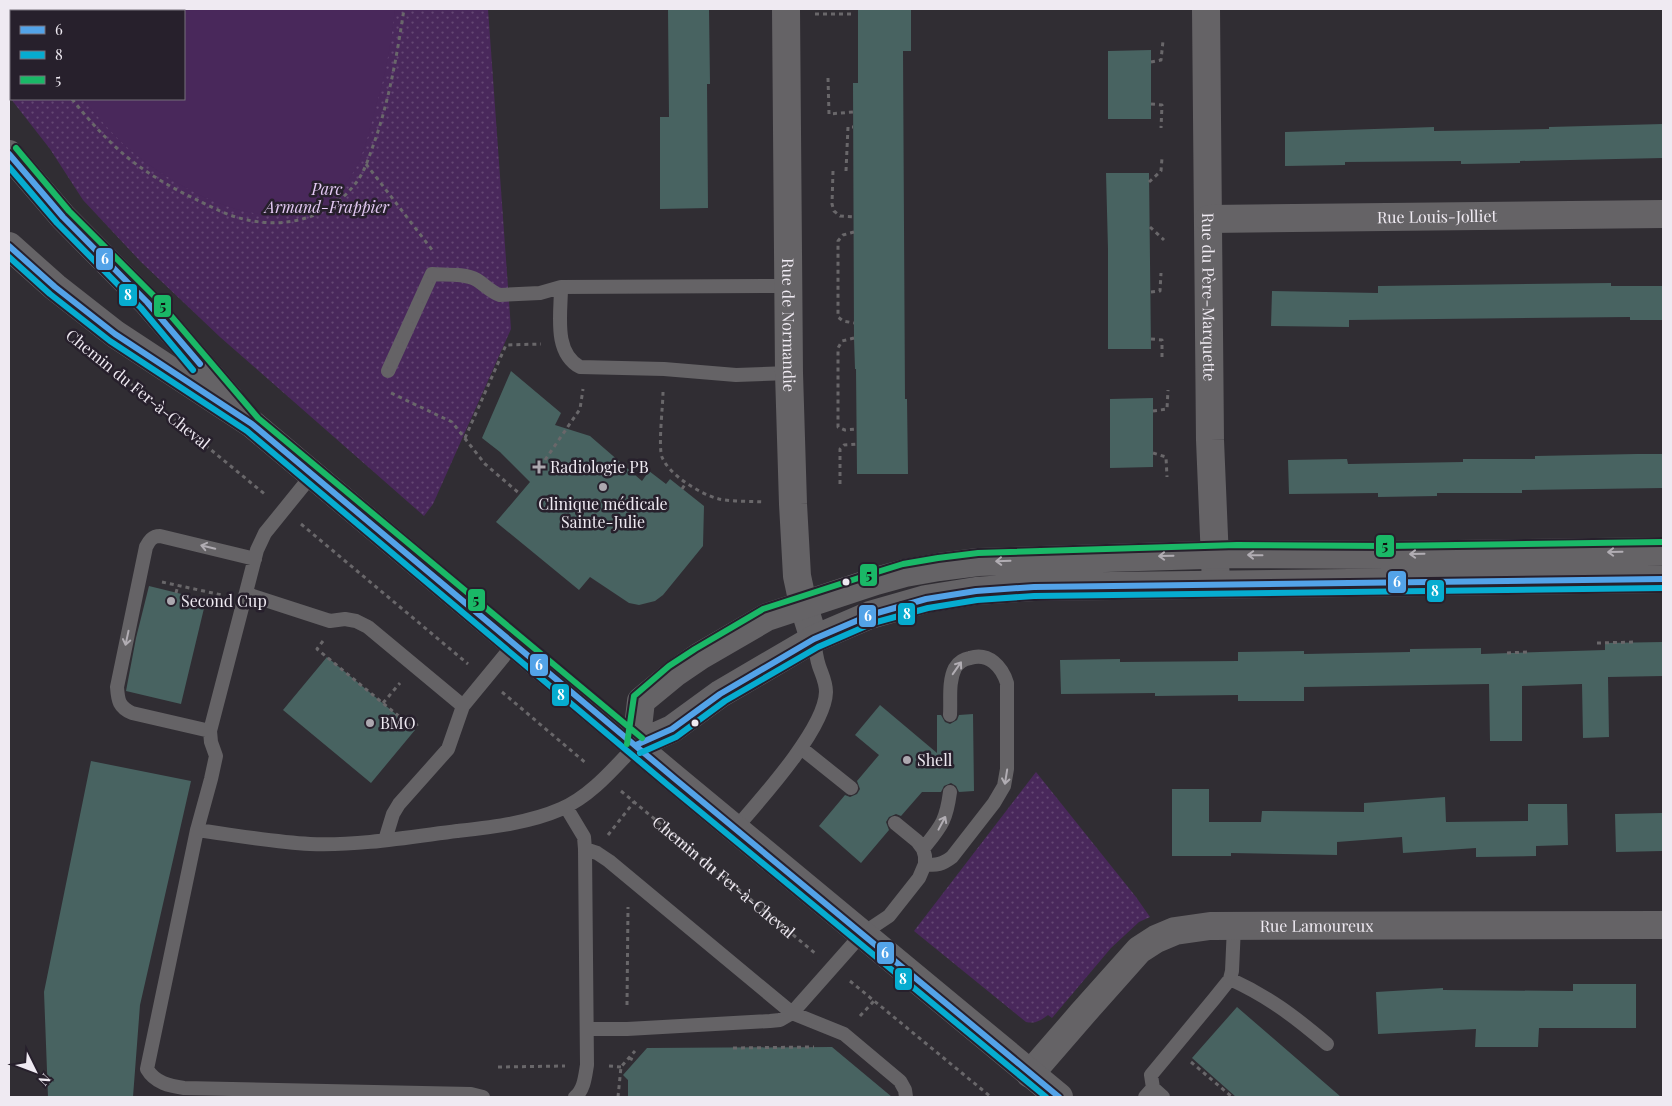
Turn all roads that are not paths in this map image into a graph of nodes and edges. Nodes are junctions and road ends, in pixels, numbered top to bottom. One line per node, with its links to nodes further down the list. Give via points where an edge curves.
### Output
1 (1206, 9): 5 (street, Rue du Père-Marquette)
2 (786, 11): 7 (street, Rue de Normandie)
3 (9, 154): 11 (street, Chemin du Fer-à-Cheval, via 63,217 147,302)
4 (1663, 214): 5 (street, Rue Louis-Jolliet)
5 (1209, 219): 14 (street, Rue du Père-Marquette)
6 (9, 246): 11 (street, Chemin du Fer-à-Cheval, via 115,334)
7 (788, 286): 8 (lane); 10 (street, Rue de Normandie)
8 (561, 287): 9 (lane, via 540,294 500,295 467,276 432,274); 10 (lane, via 562,343 568,357 580,367 736,375)
9 (388, 371)
10 (789, 374): 19 (street, Rue de Normandie, via 797,576)
11 (252, 424): 12 (street, Chemin du Fer-à-Cheval)
12 (312, 475): 15 (lane, via 265,533); 21 (street, Chemin du Fer-à-Cheval)
13 (1663, 551): 14 (street, one-way to 14)
14 (1214, 556): 17 (street, Rue du Père-Marquette); 19 (street, one-way to 19, via 968,564 905,573)
15 (255, 559): 18 (lane); 24 (lane, one-way to 24, via 160,536 155,536 146,547 117,687 120,704 132,713)
16 (1663, 579): 17 (street)
17 (1216, 584): 20 (street, via 976,591 926,599 870,615)
18 (247, 594): 22 (lane, via 330,621 345,619 368,627); 24 (lane)
19 (803, 604): 20 (street, Rue de Normandie); 25 (street, via 767,617 726,639 675,673 641,701)
20 (814, 639): 25 (street, via 720,694 672,728); 26 (lane, via 826,691 824,708)
21 (514, 644): 22 (lane); 25 (street, Chemin du Fer-à-Cheval)
22 (463, 706): 33 (lane, via 448,749 399,804)
23 (950, 715): 36 (lane, one-way to 36, via 951,678 956,667 975,656 996,664 1007,683 1007,769 1004,786 952,857 934,866)
24 (210, 731): 32 (lane, via 216,756)
25 (636, 745): 29 (lane, via 604,778); 31 (street, Chemin du Fer-à-Cheval)
26 (801, 748): 27 (lane); 31 (lane)
27 (851, 788)
28 (950, 792): 35 (lane, one-way to 28, via 941,826)
29 (566, 806): 33 (lane, via 534,818 494,826); 34 (lane, via 584,837)
30 (895, 823): 35 (lane)
31 (735, 829): 39 (street, Chemin du Fer-à-Cheval)
32 (197, 830): 33 (lane, via 311,844); 46 (lane, via 148,1069 151,1076 160,1082 184,1088 471,1094)
33 (385, 840)
34 (585, 849): 41 (lane, via 609,861); 42 (lane)
35 (923, 849): 36 (lane)
36 (925, 864): 39 (lane, via 919,878 889,916)
37 (1663, 925): 38 (street, Rue Lamoureux)
38 (1234, 926): 40 (lane); 44 (street, Rue Lamoureux, via 1187,928 1148,943)
39 (862, 934): 41 (lane); 44 (street, Chemin du Fer-à-Cheval)
40 (1230, 979): 43 (lane, via 1283,1008); 45 (lane, via 1151,1075)
41 (792, 1013): 42 (lane, via 770,1022); 48 (lane, via 844,1034 900,1081)
42 (587, 1029): 47 (lane, via 587,1065 583,1086)
43 (1327, 1044)
44 (1030, 1074): 49 (street, Chemin du Fer-à-Cheval)
45 (1153, 1094)
46 (483, 1097)
47 (575, 1097)
48 (906, 1097)
49 (1059, 1097)

